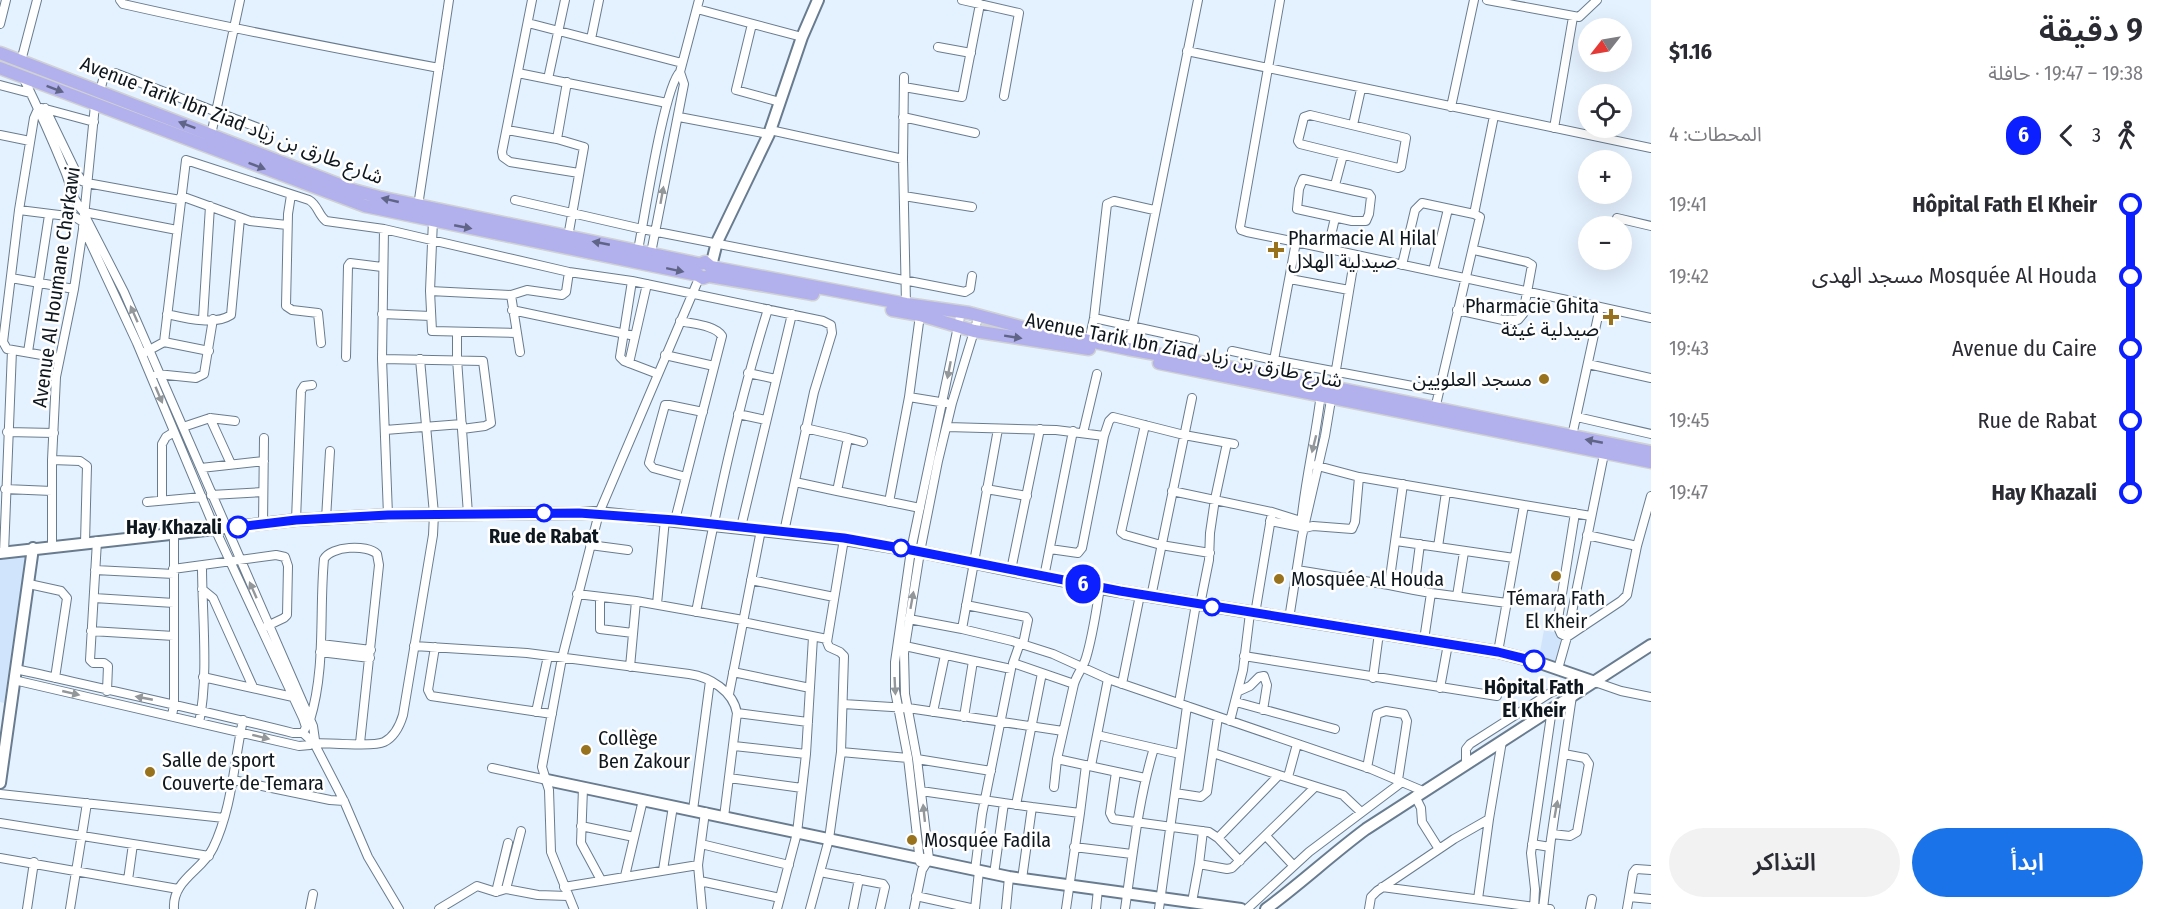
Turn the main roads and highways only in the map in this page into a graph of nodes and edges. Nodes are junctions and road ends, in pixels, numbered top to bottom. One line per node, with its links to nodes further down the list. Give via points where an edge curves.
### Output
1 (818, 0): 6 (main road, via 770,132)
2 (0, 53): 4 (main road, Avenue Tarik Ibn Ziad شارع طارق بن زياد)
3 (0, 68): 5 (main road, Avenue Tarik Ibn Ziad شارع طارق بن زياد, one-way to 5)
4 (100, 92): 5 (main road, via 106,103); 5 (main road, via 88,94); 6 (main road, Avenue Tarik Ibn Ziad شارع طارق بن زياد, one-way to 4, via 638,250 353,190)
5 (96, 105): 6 (main road, Avenue Tarik Ibn Ziad شارع طارق بن زياد, one-way to 6, via 385,211)
6 (705, 269): 7 (main road, Avenue Tarik Ibn Ziad شارع طارق بن زياد, via 979,315 1025,328 1272,375); 7 (main road, Avenue Tarik Ibn Ziad شارع طارق بن زياد, one-way to 7, via 920,315 974,332)
7 (1326, 391): 8 (main road, Avenue Tarik Ibn Ziad شارع طارق بن زياد, one-way to 7); 9 (main road, Avenue Tarik Ibn Ziad شارع طارق بن زياد)
8 (1651, 452)
9 (1651, 462)
10 (33, 548): 11 (main road); 13 (main road, via 296,520 599,513 844,538 1145,596 1498,652); 14 (main road)
11 (2, 553)
12 (1651, 645): 13 (main road)
13 (1595, 682): 18 (main road, via 1419,793 1334,853)
14 (4, 730): 15 (main road)
15 (2, 758): 17 (main road)
16 (547, 780): 19 (main road, via 1009,877 1127,893)
17 (0, 783)
18 (1293, 890): 21 (main road); 22 (main road)
19 (1159, 904): 20 (main road, via 1192,902)
20 (1240, 909)
21 (1266, 909)
22 (1278, 909)

